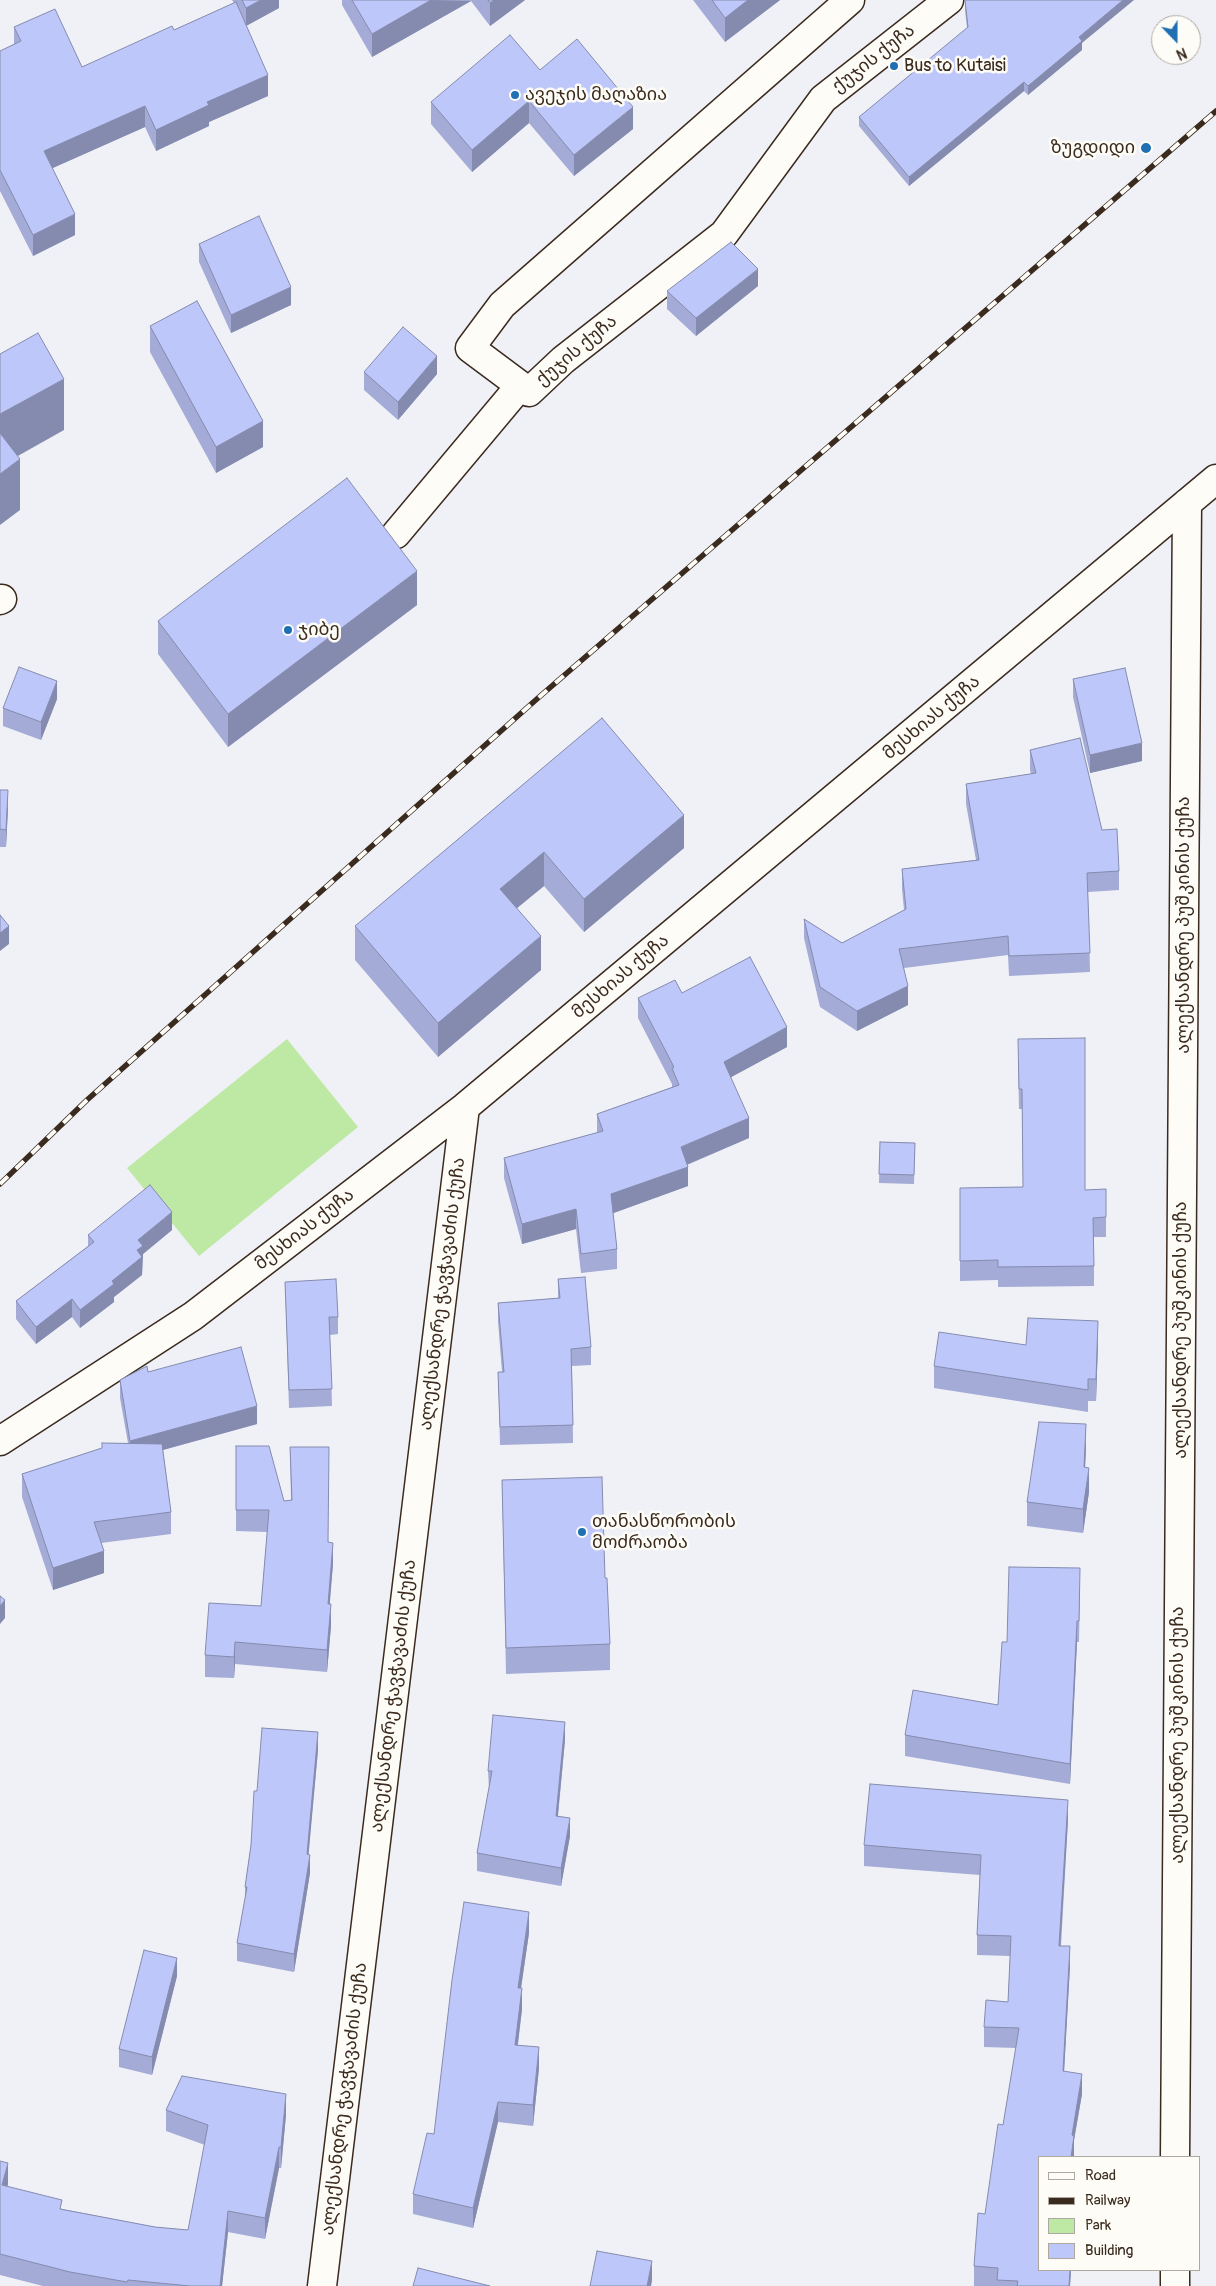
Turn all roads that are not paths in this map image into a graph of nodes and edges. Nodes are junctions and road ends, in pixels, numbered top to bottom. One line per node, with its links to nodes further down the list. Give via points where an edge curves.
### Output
1 (850, 0): 3 (street, ქუჯის ქუჩა, via 502,305 470,348)
2 (941, 2): 3 (street, ქუჯის ქუჩა, via 823,99 724,234 563,360 529,392)
3 (520, 386): 6 (street)
4 (1216, 479): 5 (street, მესხიას ქუჩა)
5 (1187, 504): 7 (street, მესხიას ქუჩა); 9 (street, ალექსანდრე პუშკინის ქუჩა)
6 (396, 534)
7 (465, 1107): 8 (street, მესხიას ქუჩა, via 193,1316); 11 (street, ალექსანდრე ჭავჭავაძის ქუჩა)
8 (0, 1441)
9 (1175, 2156)
10 (1175, 2271): 12 (street)
11 (322, 2286)
12 (1174, 2286)

